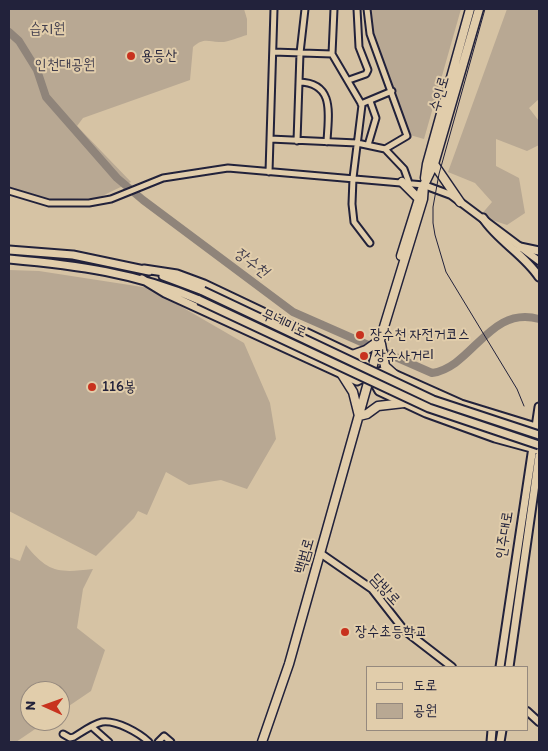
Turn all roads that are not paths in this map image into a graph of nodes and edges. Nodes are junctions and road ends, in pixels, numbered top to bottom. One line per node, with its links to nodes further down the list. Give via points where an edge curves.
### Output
1 (274, 9): 8 (street)
2 (305, 9): 9 (street)
3 (334, 9): 10 (street)
4 (357, 9): 11 (street, via 359,47 368,70 366,74)
5 (367, 9): 13 (street, via 370,34)
6 (470, 9): 26 (main road, 수인로)
7 (479, 9): 22 (main road, 수인로)
8 (273, 52): 9 (street); 16 (street)
9 (300, 53): 10 (street); 12 (street)
10 (332, 54): 11 (street)
11 (349, 80): 15 (street)
12 (299, 82): 17 (street); 18 (street, via 315,85 329,105)
13 (392, 92): 14 (street); 21 (street, via 407,136)
14 (370, 101): 15 (street); 20 (street, via 376,118)
15 (361, 104): 19 (street)
16 (270, 140): 17 (street); 23 (street)
17 (298, 141): 18 (street)
18 (327, 142): 19 (street)
19 (357, 143): 20 (street); 24 (street)
20 (368, 145): 21 (street)
21 (384, 149): 25 (street, via 404,169)
22 (434, 164): 26 (main road, 수인로); 29 (main road)
23 (269, 172): 24 (street); 27 (street, via 228,168 163,178 101,201 49,202)
24 (353, 178): 25 (street); 31 (street, via 354,222)
25 (405, 183): 26 (street); 28 (main road)
26 (424, 185): 28 (main road, 수인로); 29 (street, via 444,190); 40 (main road, 수인로, via 416,223)
27 (9, 191)
28 (418, 198): 40 (main road, 수인로)
29 (460, 202): 30 (street)
30 (483, 218): 32 (street); 38 (main road, via 491,231)
31 (370, 243)
32 (520, 247): 34 (main road); 36 (street)
33 (9, 250): 37 (main road, 무네미로, via 73,255)
34 (539, 252)
35 (9, 259): 39 (main road, 무네미로, via 106,270)
36 (539, 261)
37 (144, 269): 41 (main road, via 177,274 204,284); 49 (main road, 무네미로, bridge, via 203,291 433,400)
38 (539, 276)
39 (142, 279): 42 (main road, via 165,293); 50 (main road, 무네미로, bridge, via 199,300 429,408)
40 (381, 338): 41 (main road); 43 (main road, 수인로); 44 (main road, via 385,366)
41 (355, 354): 43 (main road, via 364,360)
42 (341, 373): 43 (main road, via 357,381); 47 (main road, via 353,392)
43 (370, 375): 44 (main road, via 385,370); 45 (main road, via 379,391); 47 (main road, 백범로)
44 (395, 375): 48 (main road, via 461,404)
45 (404, 403): 47 (main road, via 378,406); 50 (main road, via 456,425)
46 (539, 407): 48 (main road, 인주대로)
47 (359, 416): 52 (main road, 백범로)
48 (538, 427): 50 (main road, 인주대로)
49 (539, 434)
50 (537, 448): 54 (main road, 인주대로)
51 (539, 456): 55 (main road, 인주대로)
52 (320, 553): 53 (street, 담방로, via 372,589 404,630); 66 (main road, 백범로, via 286,673)
53 (451, 666)
54 (500, 666)
55 (509, 666)
56 (528, 712): 57 (street)
57 (539, 722)
58 (92, 727): 60 (street); 62 (street); 63 (street, via 102,722 112,723 141,735)
59 (63, 734): 60 (street)
60 (72, 738): 61 (street)
61 (77, 742)
62 (108, 742)
63 (149, 742)
64 (158, 742): 65 (street, via 164,736)
65 (171, 742)
66 (262, 742)

